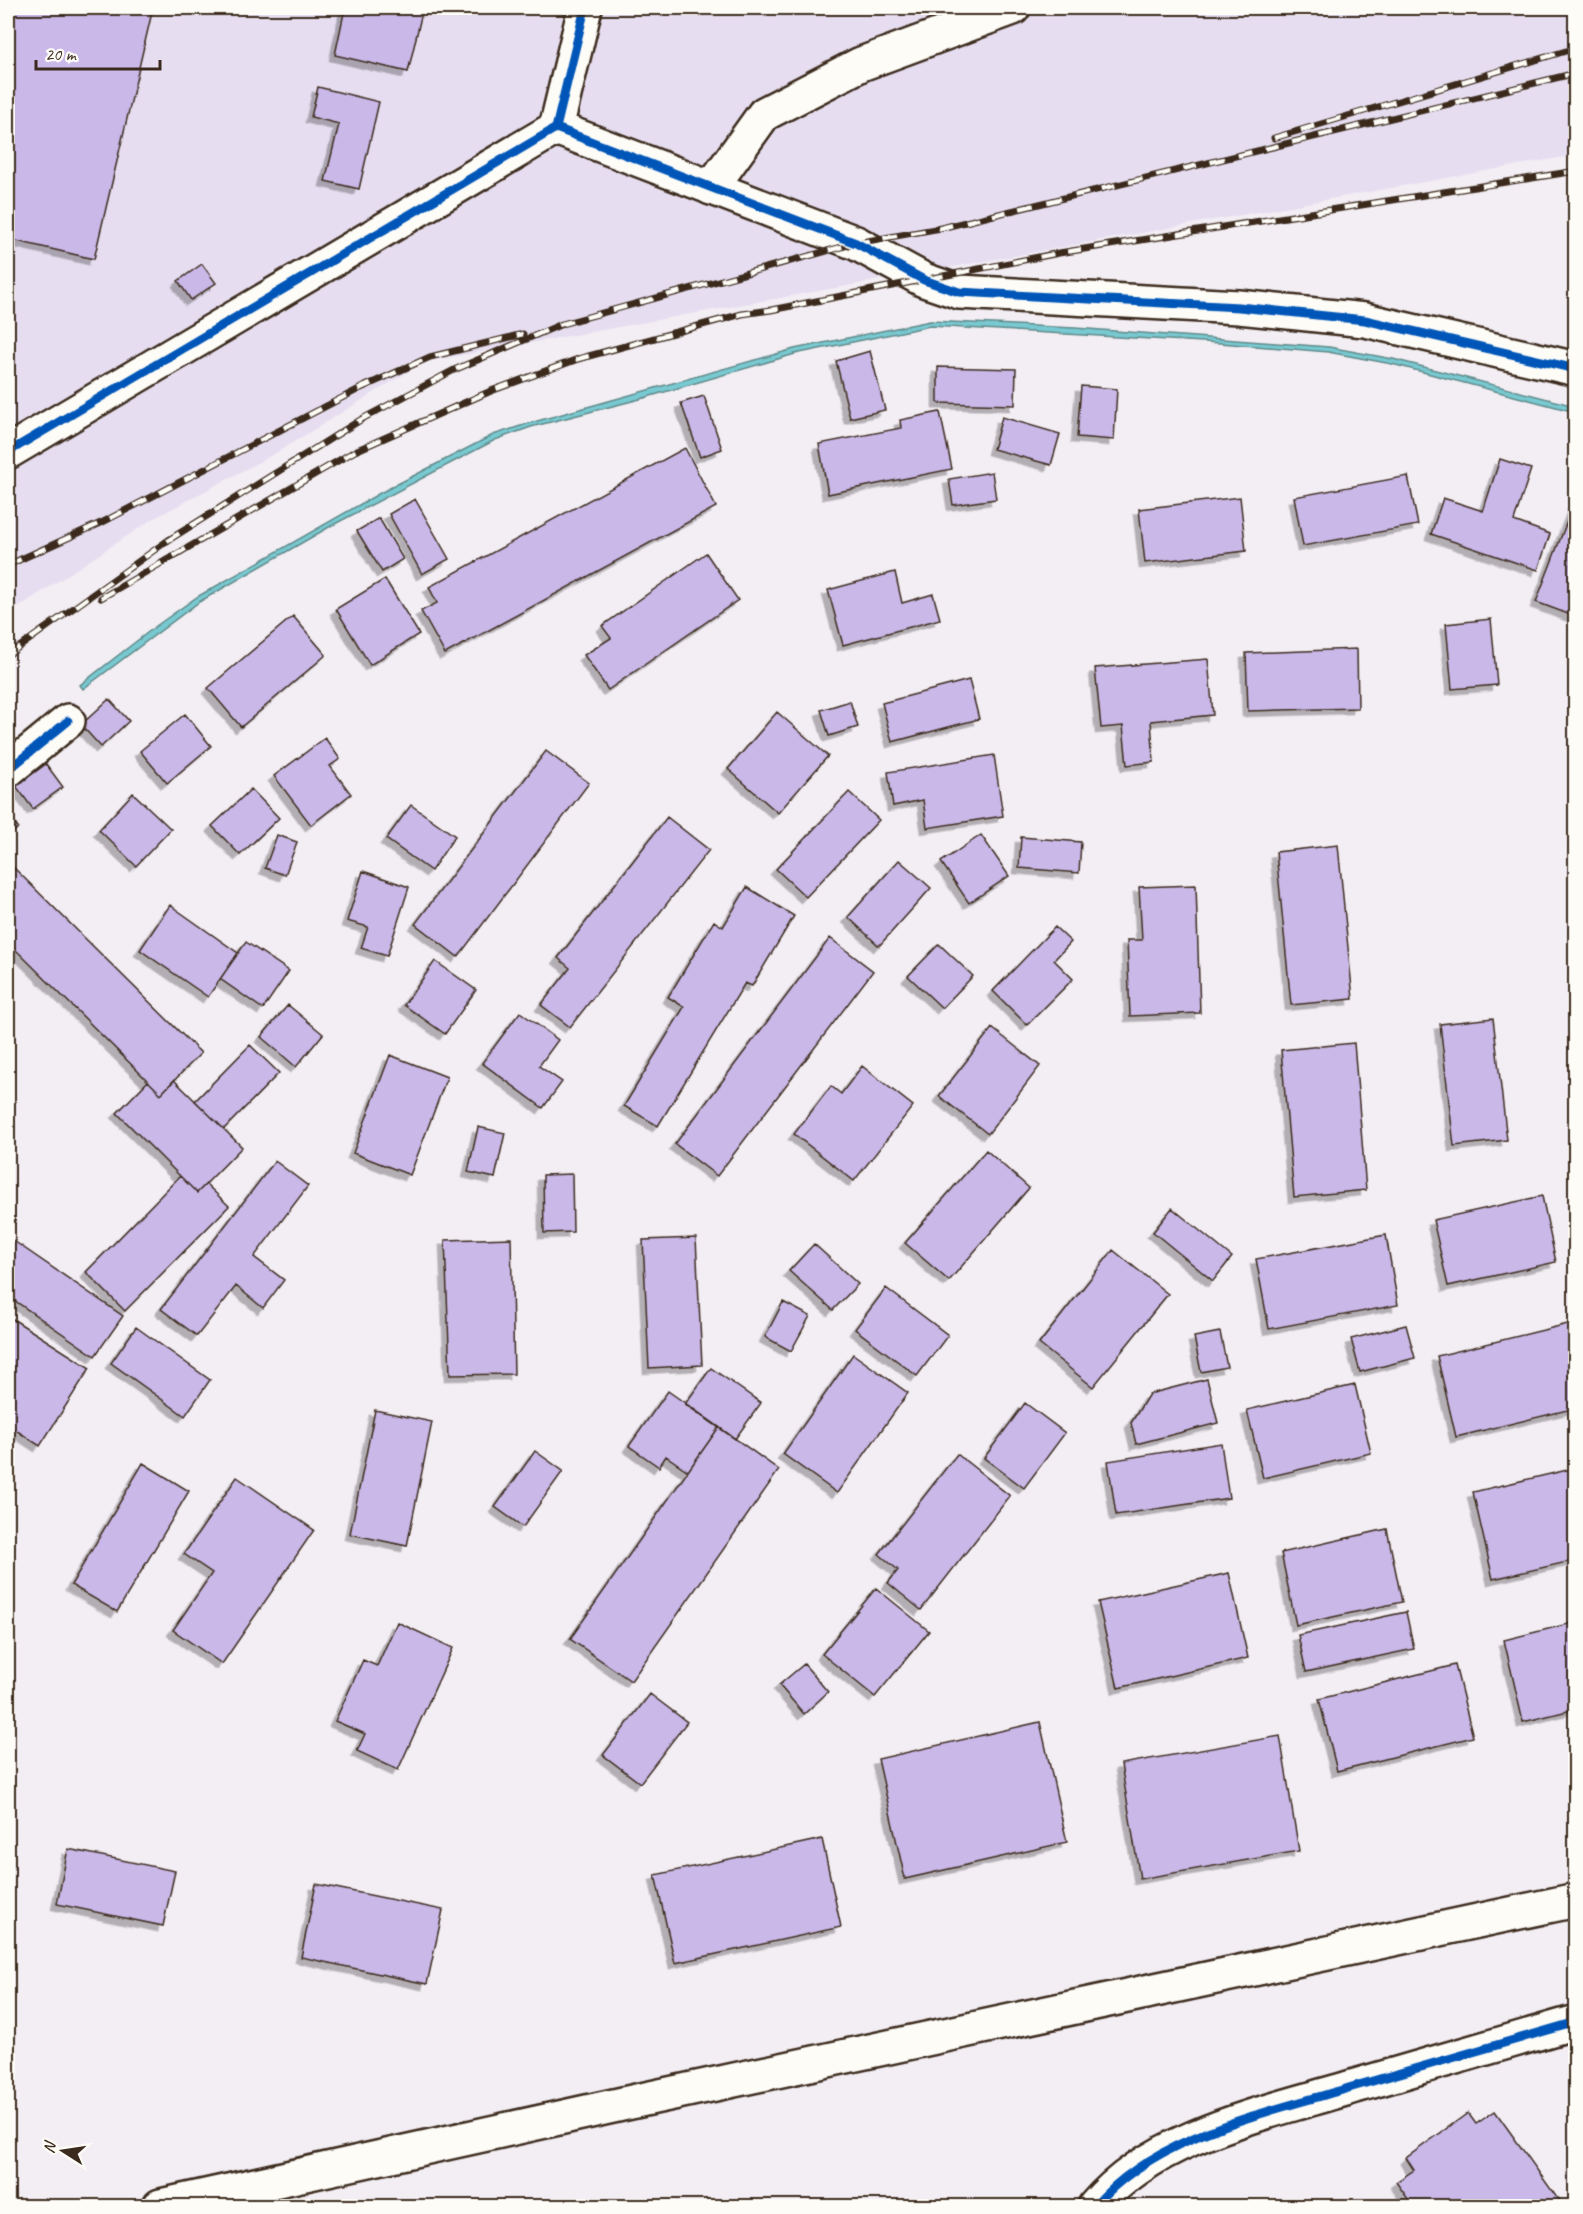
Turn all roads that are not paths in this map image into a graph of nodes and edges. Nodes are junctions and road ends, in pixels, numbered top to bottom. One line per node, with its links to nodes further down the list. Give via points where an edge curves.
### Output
1 (585, 8): 3 (street)
2 (1013, 8): 4 (street, via 861,64 764,114)
3 (556, 128): 4 (street); 6 (street)
4 (711, 188): 5 (street, via 856,243 924,280 959,292 1239,307 1365,320)
5 (1575, 369)
6 (8, 452)
7 (68, 722): 8 (street)
8 (8, 770)
9 (1575, 1900): 11 (street)
10 (1575, 2022): 12 (street, via 1214,2130 1167,2150 1128,2174)
11 (160, 2206)
12 (1095, 2206)

